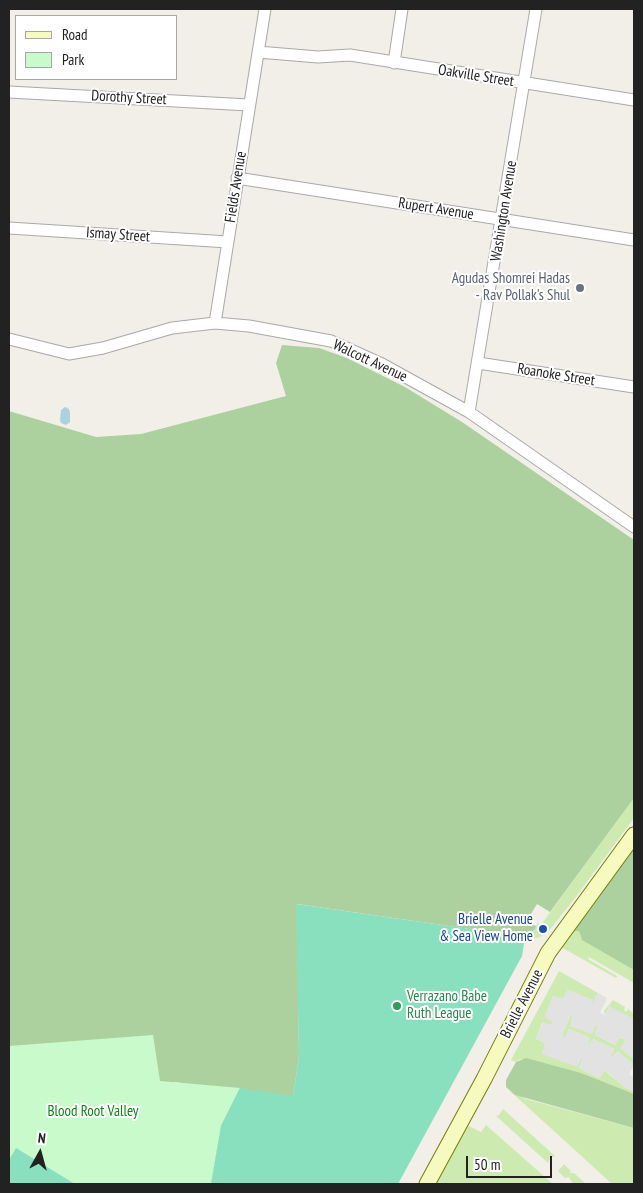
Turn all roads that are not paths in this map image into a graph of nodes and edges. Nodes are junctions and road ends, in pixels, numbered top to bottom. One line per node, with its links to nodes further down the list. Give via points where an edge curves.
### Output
1 (265, 9): 4 (street, Fields Avenue)
2 (402, 9): 5 (street)
3 (536, 9): 6 (street, Washington Avenue)
4 (258, 52): 5 (street, Oakville Street, via 318,57 350,55); 9 (street, Fields Avenue)
5 (394, 63): 6 (street, Oakville Street)
6 (524, 83): 8 (street, Oakville Street); 11 (street, Washington Avenue)
7 (9, 92): 9 (street, Dorothy Street)
8 (634, 100)
9 (249, 105): 10 (street, Fields Avenue)
10 (237, 178): 11 (street, Rupert Avenue); 14 (street, Fields Avenue)
11 (502, 219): 13 (street, Rupert Avenue); 17 (street, Washington Avenue)
12 (9, 228): 14 (street, Ismay Street)
13 (634, 240)
14 (228, 242): 15 (street, Fields Avenue)
15 (215, 323): 16 (street, Walcott Avenue, via 172,328 103,348 69,354); 19 (street, Walcott Avenue, via 265,328 331,341 382,364)
16 (9, 339)
17 (478, 363): 18 (street, Roanoke Street); 19 (street, Washington Avenue)
18 (634, 387)
19 (469, 412): 20 (street, Walcott Avenue)
20 (634, 527)
21 (634, 836): 22 (street, Brielle Avenue, via 548,953)
22 (428, 1184)

